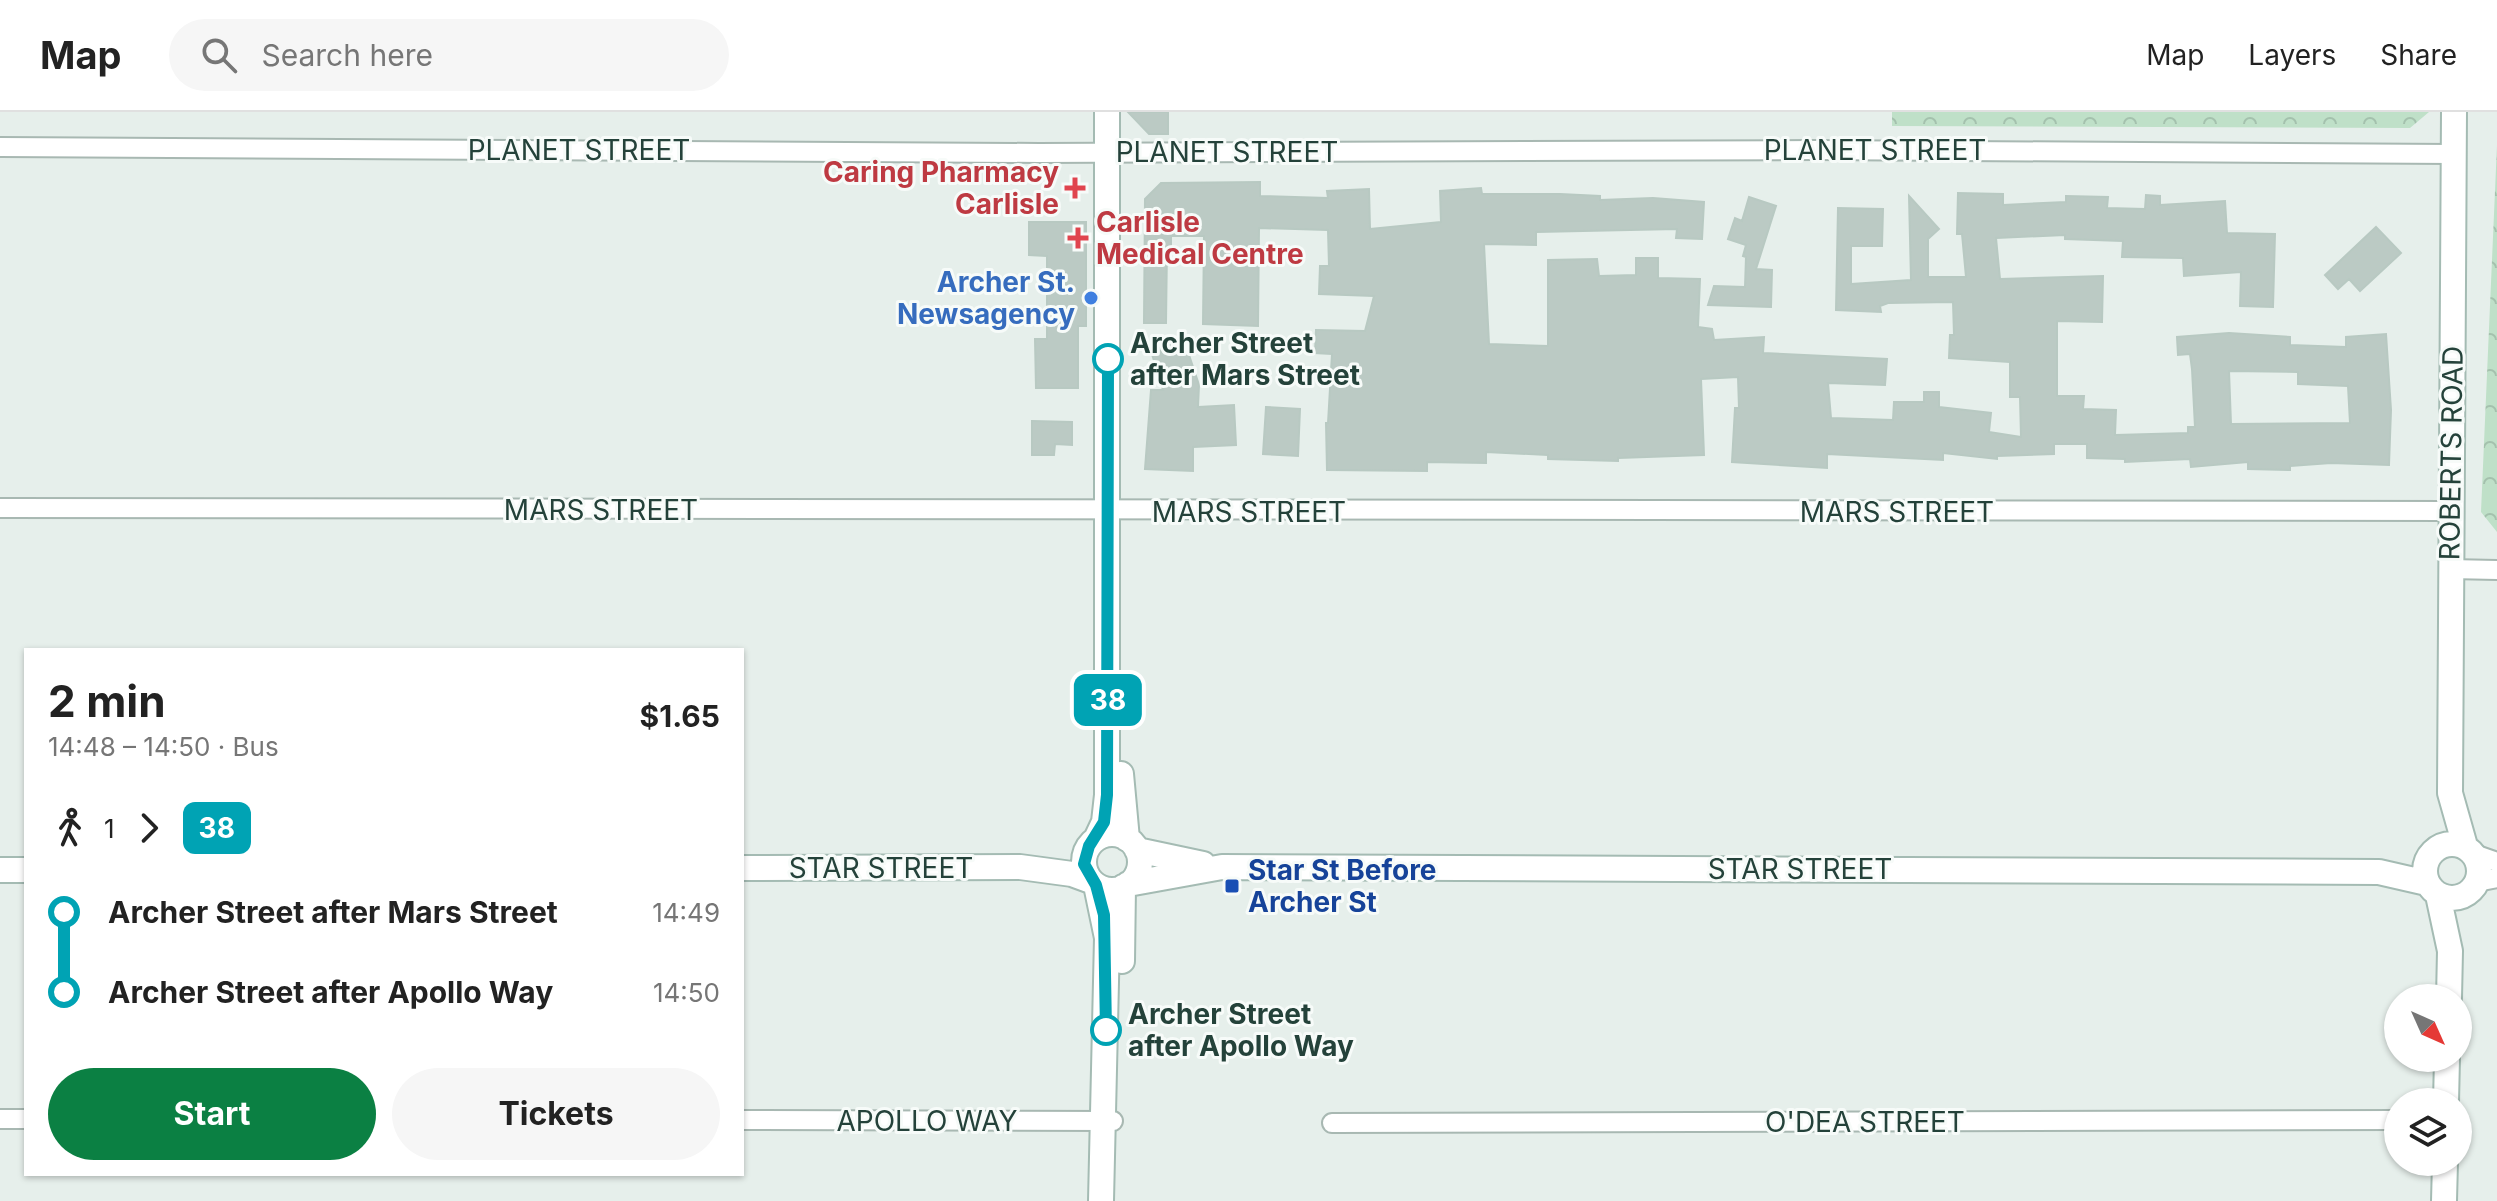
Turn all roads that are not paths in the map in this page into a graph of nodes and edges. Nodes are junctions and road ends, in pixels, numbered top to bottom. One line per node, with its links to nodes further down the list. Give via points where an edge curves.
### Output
1 (1107, 112): 5 (main road)
2 (1122, 112): 5 (main road)
3 (2454, 112): 6 (main road, ROBERTS ROAD)
4 (0, 147): 5 (street, PLANET STREET)
5 (1115, 153): 6 (street, PLANET STREET); 9 (main road)
6 (2454, 154): 8 (main road, ROBERTS ROAD)
7 (0, 508): 9 (street, MARS STREET)
8 (2451, 511): 9 (street, MARS STREET); 10 (main road, ROBERTS ROAD)
9 (1115, 512): 13 (main road, via 1107,795 1104,822); 14 (main road, via 1121,756)
10 (2450, 569): 11 (street); 12 (main road, ROBERTS ROAD)
11 (2497, 570)
12 (2450, 793): 15 (main road, ROBERTS ROAD); 16 (main road, ROBERTS ROAD)
13 (1092, 843): 14 (main road, via 1112,834); 17 (main road, STAR STREET); 23 (main road, via 1084,864)
14 (1132, 845): 18 (main road, STAR STREET); 25 (main road, via 1139,869)
15 (2431, 854): 16 (main road, via 2449,843); 22 (main road, STAR STREET); 26 (main road)
16 (2479, 854): 24 (main road)
17 (1020, 867): 19 (main road, STAR STREET); 23 (main road, STAR STREET, via 1072,874)
18 (1222, 867): 22 (main road, STAR STREET); 25 (main road, STAR STREET)
19 (744, 868)
20 (0, 870): 21 (main road)
21 (24, 870)
22 (2379, 872): 26 (main road, STAR STREET)
23 (1093, 883): 25 (main road, via 1105,889); 33 (main road, via 1107,938)
24 (2480, 885): 26 (main road, via 2456,898); 27 (main road)
25 (1126, 886): 33 (main road)
26 (2433, 889): 27 (main road)
27 (2450, 951): 28 (main road)
28 (2449, 984)
29 (0, 1119): 30 (street)
30 (24, 1119)
31 (744, 1120): 33 (street, APOLLO WAY)
32 (2384, 1120): 34 (street, O'DEA STREET)
33 (1107, 1121): 36 (main road); 37 (main road)
34 (1332, 1123)
35 (2445, 1176): 38 (main road)
36 (1101, 1201)
37 (1114, 1201)
38 (2444, 1201)

